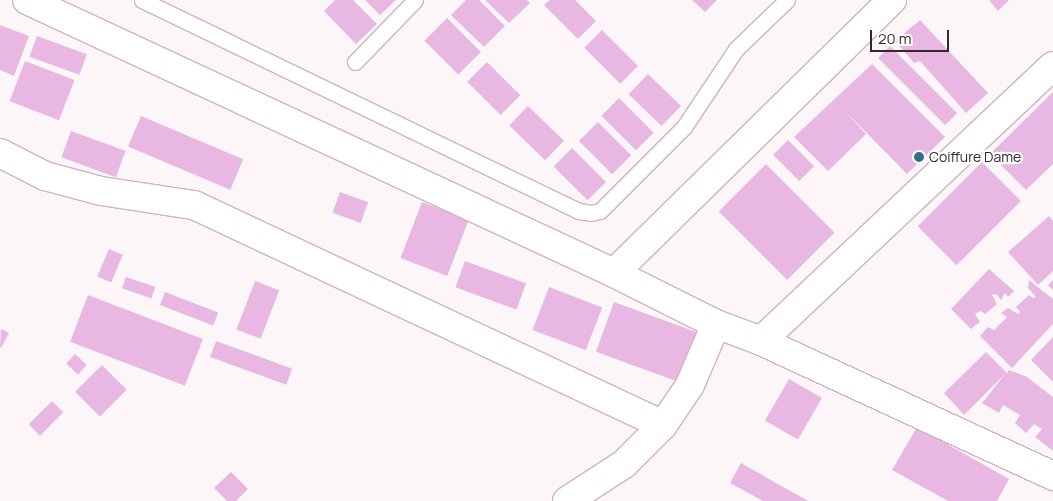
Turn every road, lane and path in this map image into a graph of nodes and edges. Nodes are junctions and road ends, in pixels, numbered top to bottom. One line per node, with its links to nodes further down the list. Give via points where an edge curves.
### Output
1 (27, 0): 9 (street)
2 (142, 0): 4 (lane, via 579,211 591,213 600,211 684,127 736,50)
3 (415, 0): 6 (lane)
4 (787, 0)
5 (892, 0): 9 (street)
6 (356, 62)
7 (1053, 66): 11 (street)
8 (0, 153): 12 (street, via 45,176 101,191 194,206)
9 (614, 272): 10 (street)
10 (716, 324): 11 (street); 12 (street, via 690,385)
11 (761, 341): 13 (street)
12 (663, 425): 14 (street, via 624,464)
13 (1053, 476)
14 (567, 501)

